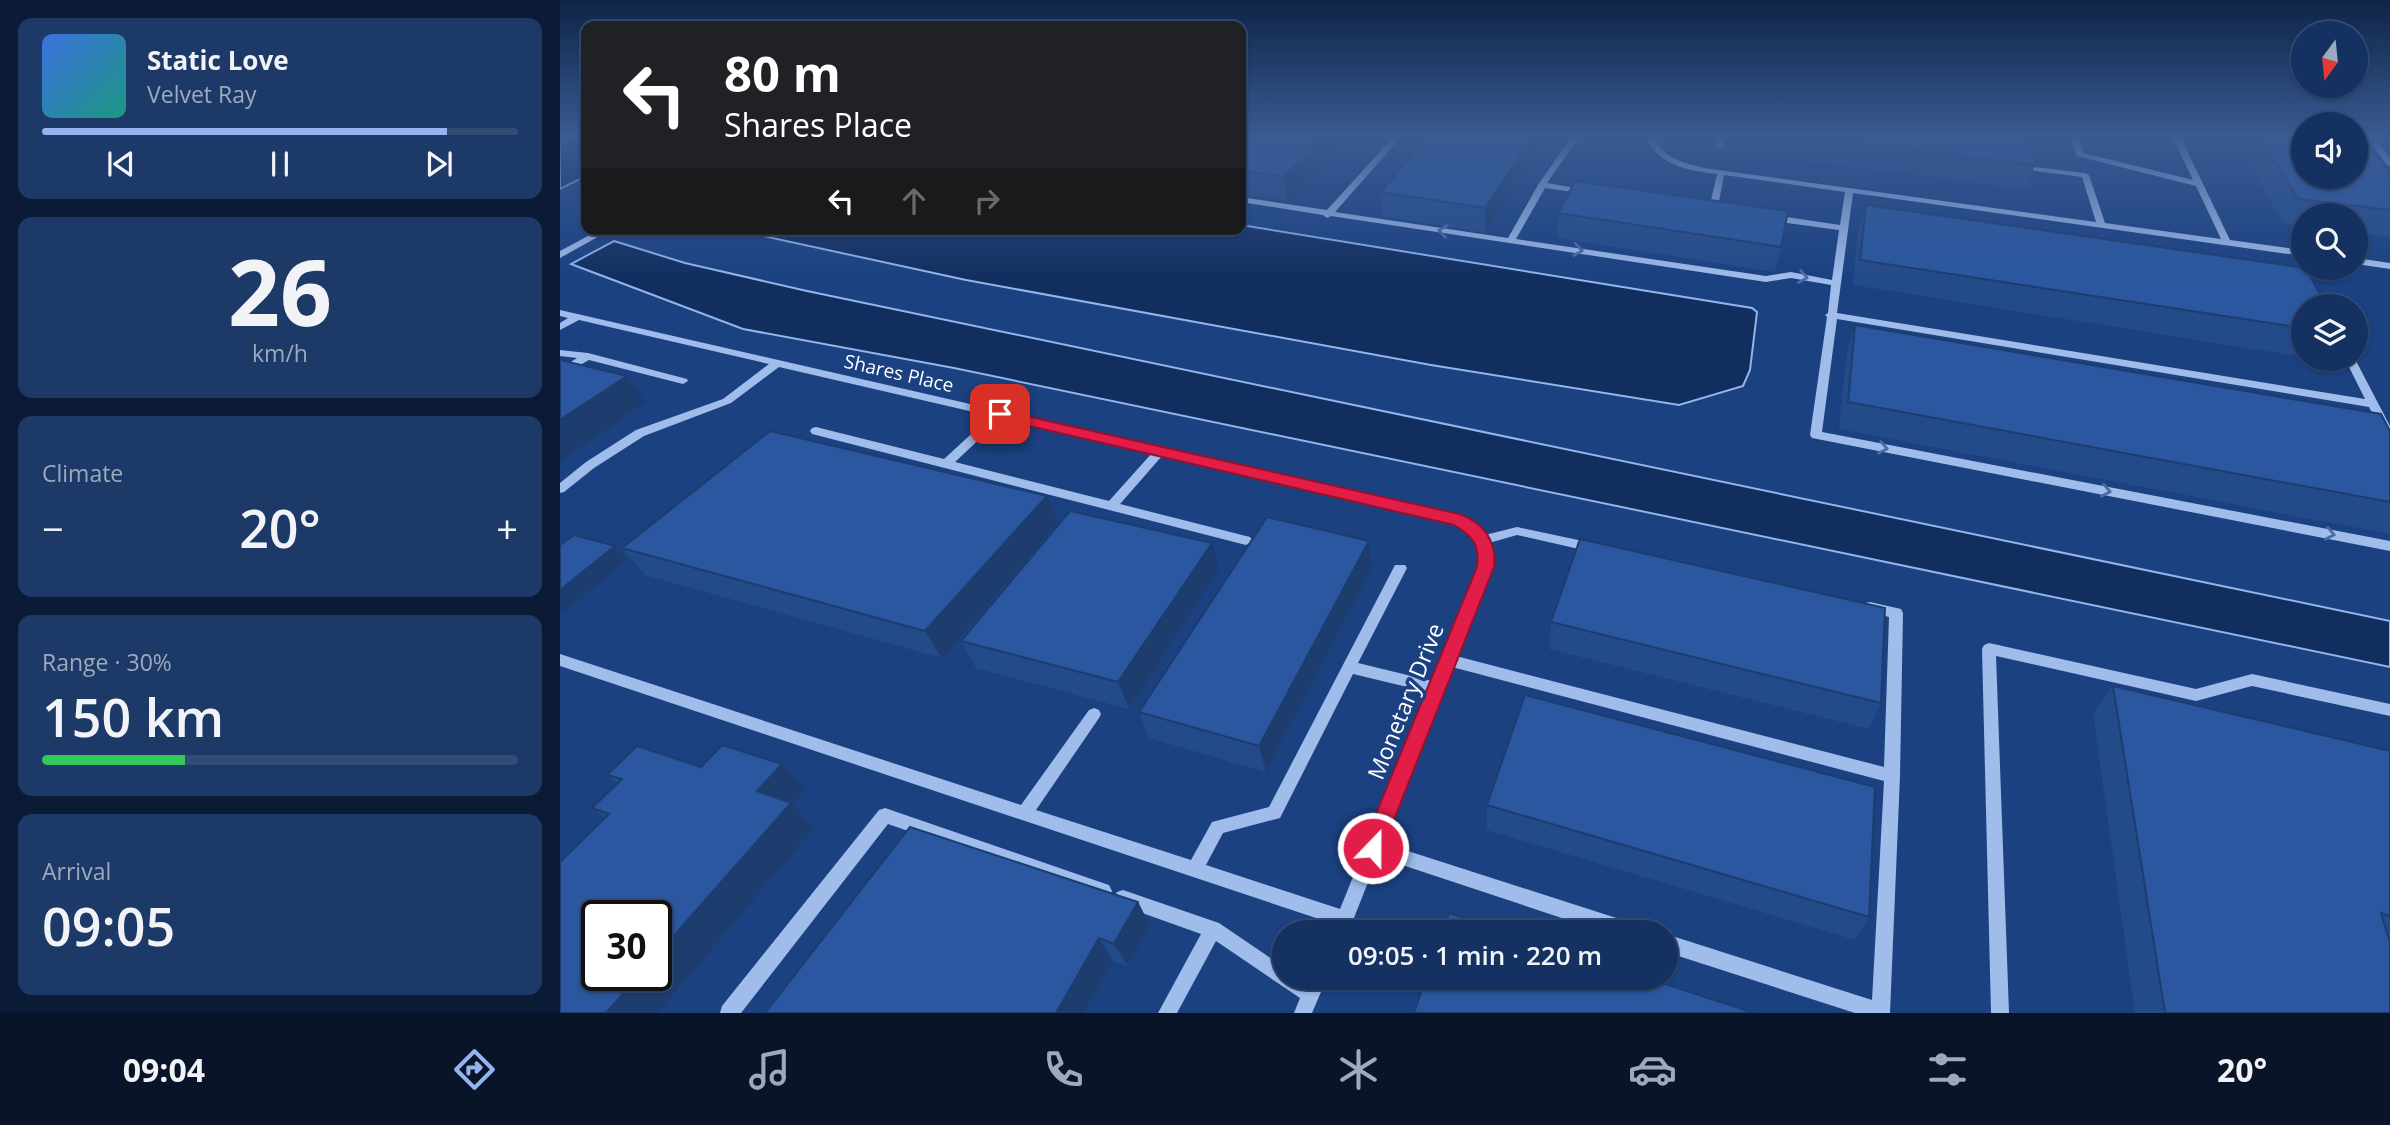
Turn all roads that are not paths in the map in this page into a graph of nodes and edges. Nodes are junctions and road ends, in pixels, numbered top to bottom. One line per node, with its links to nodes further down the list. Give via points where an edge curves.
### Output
1 (1356, 183): 13 (lane)
2 (1719, 183): 11 (street)
3 (1801, 183): 7 (street)
4 (2088, 183): 17 (street)
5 (2199, 184): 20 (street)
6 (1542, 185): 8 (street); 19 (street)
7 (1849, 190): 16 (street); 17 (street)
8 (1595, 193)
9 (1246, 201): 13 (street)
10 (1700, 207): 11 (street)
11 (1713, 209): 12 (street)
12 (1726, 211)
13 (1327, 215): 19 (street, one-way to 13)
14 (1764, 217): 16 (street)
15 (1858, 220): 16 (street)
16 (1843, 223): 25 (street)
17 (2101, 225): 20 (street)
18 (597, 235): 22 (street)
19 (1511, 240): 25 (street, one-way to 25, via 1766,279 1791,275)
20 (2227, 243): 21 (street)
21 (2291, 252)
22 (560, 255)
23 (2368, 262): 24 (street)
24 (2390, 265)
25 (1835, 283): 27 (street)
26 (560, 313): 28 (street, Shares Place)
27 (1830, 315): 36 (street); 46 (street, one-way to 46, via 1816,435)
28 (577, 317): 29 (street); 32 (street, Shares Place)
29 (560, 327)
30 (560, 353): 31 (lane)
31 (588, 356): 34 (street); 35 (street)
32 (777, 363): 37 (street, Shares Place); 42 (street, via 727,401 640,433)
33 (2356, 371): 36 (street)
34 (560, 373)
35 (683, 381)
36 (2373, 404): 39 (street)
37 (1000, 414): 40 (street, Shares Place); 41 (street)
38 (816, 431): 41 (lane)
39 (2390, 437)
40 (1160, 451): 43 (street); 44 (street, Shares Place, via 1459,520)
41 (946, 464): 43 (lane)
42 (560, 489)
43 (1111, 506): 45 (lane)
44 (1478, 534): 47 (street, via 1517,531); 51 (street, Monetary Drive, via 1487,553 1485,567)
45 (1245, 540)
46 (2390, 545)
47 (1612, 551)
48 (1400, 568): 52 (street)
49 (1855, 604): 56 (street, via 1896,613)
50 (560, 660): 57 (street)
51 (1448, 660): 53 (street, Monetary Drive); 56 (street)
52 (1349, 667): 53 (street); 59 (street, via 1274,813 1218,827)
53 (1437, 688): 58 (street, Monetary Drive)
54 (2390, 710): 71 (street, via 2252,680 2196,695 1989,649)
55 (1094, 714): 57 (lane)
56 (1892, 776): 70 (street)
57 (1024, 813): 59 (street)
58 (1373, 848): 61 (street, Monetary Drive); 62 (street)
59 (1195, 870): 60 (street)
60 (1326, 920)
61 (1344, 920)
62 (1595, 920)
63 (1213, 929): 65 (street); 67 (street, via 885,815); 68 (street)
64 (1678, 947): 70 (street)
65 (1272, 969)
66 (1314, 990): 69 (street)
67 (729, 1013)
68 (1167, 1013)
69 (1303, 1013)
70 (1881, 1013)
71 (2000, 1013)

